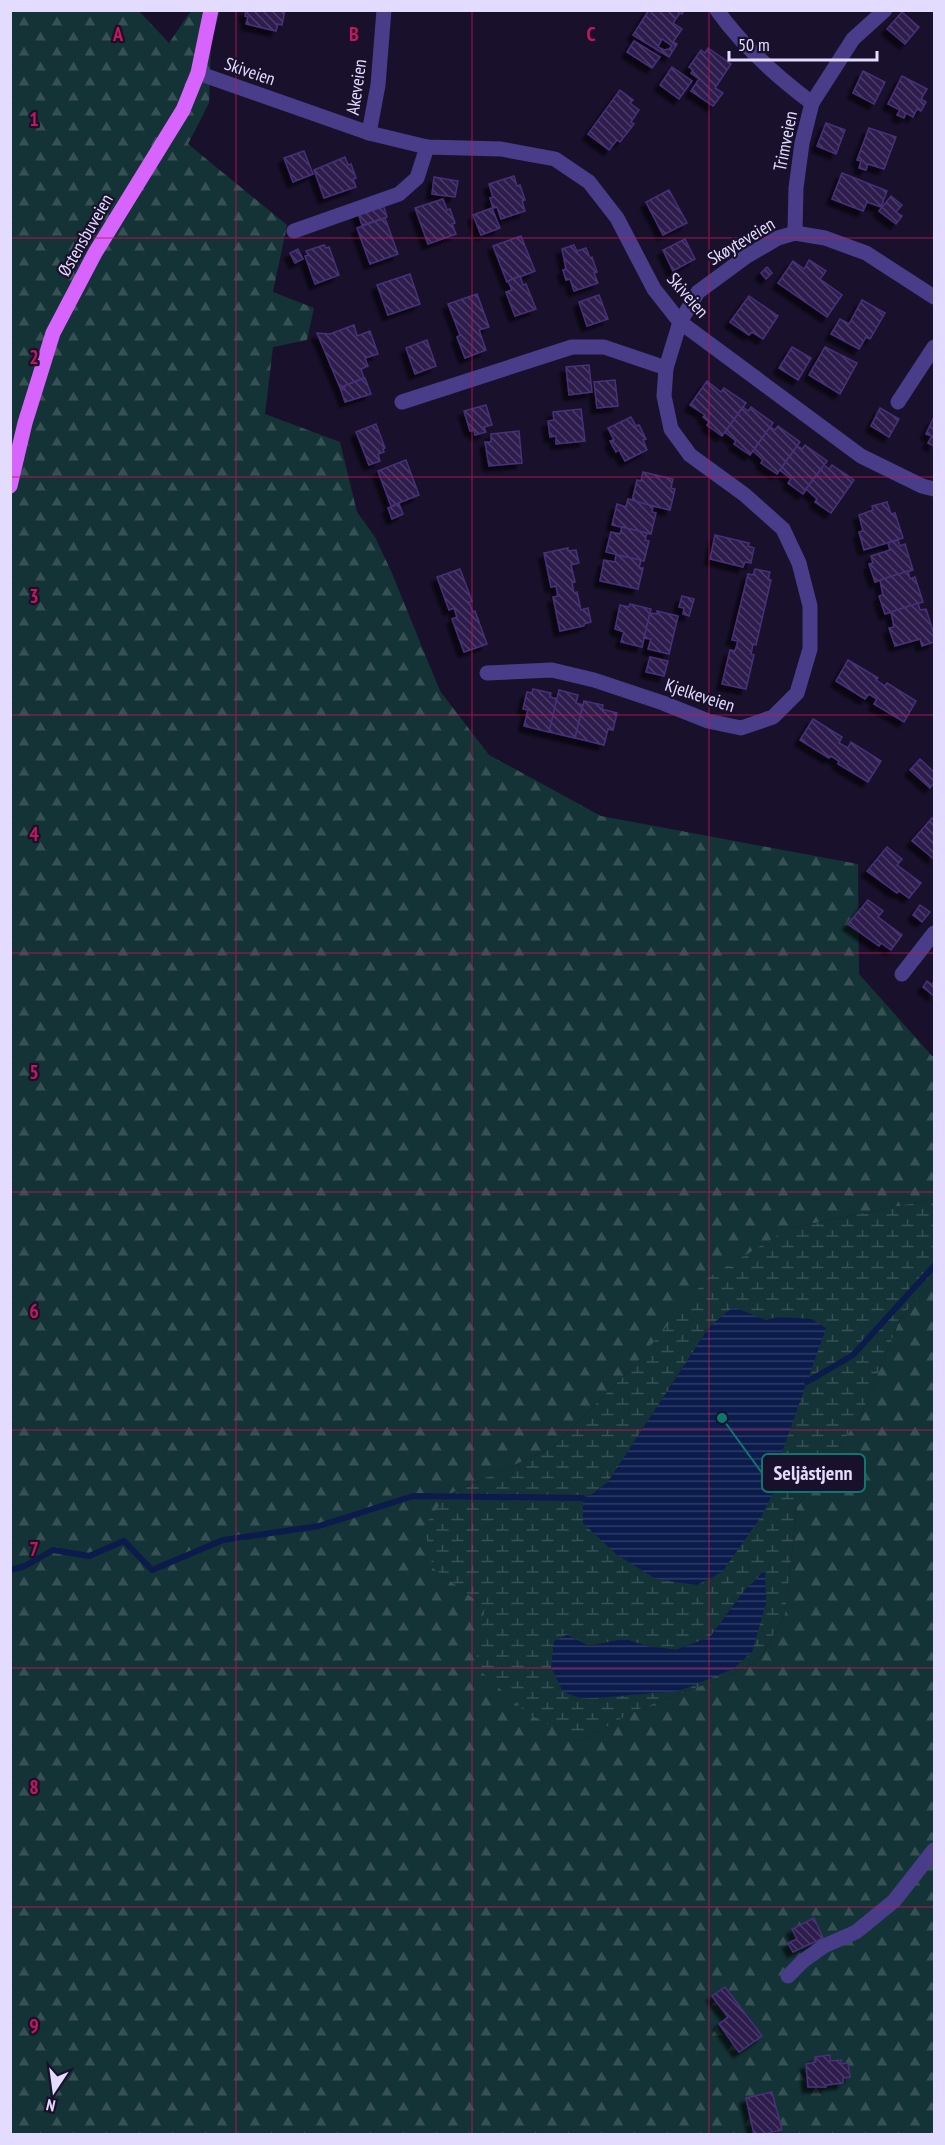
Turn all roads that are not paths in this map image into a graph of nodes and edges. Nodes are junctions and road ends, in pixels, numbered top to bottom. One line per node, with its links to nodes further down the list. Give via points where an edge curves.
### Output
1 (211, 10): 5 (main road, Østensbuveien)
2 (384, 10): 7 (street, Akeveien, via 378,85)
3 (717, 10): 6 (street, via 734,34 781,80)
4 (885, 10): 6 (street, Trimveien, via 853,39)
5 (198, 73): 7 (street, Skiveien); 17 (main road, Østensbuveien, via 183,110 96,253 53,333)
6 (812, 103): 10 (street, Trimveien, via 796,188)
7 (369, 133): 8 (street, Skiveien)
8 (427, 147): 9 (street, via 417,178 399,194); 12 (street, Skiveien, via 501,149 555,159 589,182 617,218 654,289)
9 (294, 231)
10 (795, 233): 11 (street, Skøyteveien, via 825,238 866,253); 12 (street, Skøyteveien, via 767,244 698,292)
11 (934, 297)
12 (680, 322): 14 (street, Kjelkeveien); 18 (street, Skiveien, via 861,456)
13 (934, 347): 16 (street)
14 (666, 368): 15 (street, via 604,347 572,347); 19 (street, Kjelkeveien, via 664,396 671,429 690,455 746,495 783,529 799,563 810,606 810,649 798,693 774,717 741,728 552,670)
15 (402, 402)
16 (898, 402)
17 (10, 486)
18 (934, 489)
19 (487, 673)
20 (934, 933): 21 (street)
21 (902, 974)
22 (934, 1850): 23 (street, via 894,1901 856,1932 824,1946)
23 (788, 1976)

